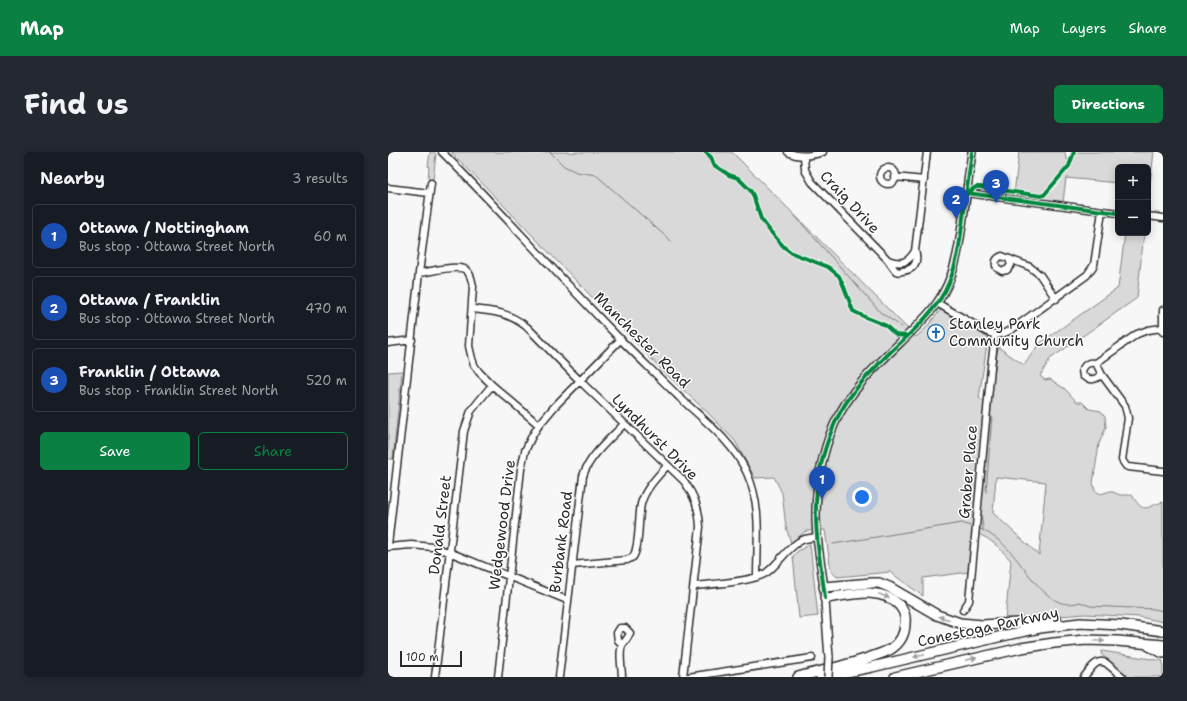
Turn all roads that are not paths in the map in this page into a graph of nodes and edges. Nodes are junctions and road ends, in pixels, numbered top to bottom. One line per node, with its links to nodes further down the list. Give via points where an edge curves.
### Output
1 (442, 152): 28 (street, Manchester Road)
2 (788, 152): 6 (street)
3 (823, 152): 6 (street)
4 (927, 152): 8 (street, Craig Drive)
5 (972, 152): 12 (main road)
6 (804, 156): 19 (street, Craig Drive, via 805,170 812,182)
7 (896, 177): 8 (street)
8 (924, 180): 17 (street, Craig Drive)
9 (431, 183): 11 (street)
10 (388, 188): 11 (street)
11 (429, 193): 20 (street)
12 (967, 193): 13 (street); 22 (main road, via 958,252 950,280)
13 (1102, 211): 14 (street); 21 (street, via 1094,265 1088,275)
14 (1115, 213)
15 (1151, 216): 16 (street)
16 (1163, 218)
17 (915, 251): 19 (street, via 906,261 895,263); 19 (street, Craig Drive, via 916,262 909,270 899,272)
18 (1009, 259): 21 (street, via 1030,267 1040,275)
19 (888, 260)
20 (419, 273): 23 (street, via 457,268 466,270 472,281); 27 (street)
21 (1056, 299): 26 (street, via 1012,330)
22 (937, 303): 26 (street); 39 (main road, via 858,386 834,425 818,487)
23 (472, 309): 32 (street, Lyndhurst Drive, via 512,316 527,327); 33 (street, via 469,346 472,359 479,372)
24 (1163, 310): 25 (street)
25 (1163, 330): 30 (street, via 1148,330 1137,334)
26 (995, 335): 49 (street, Graber Place, via 969,601)
27 (412, 340): 29 (street); 38 (street)
28 (621, 340): 32 (street, Wedgewood Drive); 44 (street, Manchester Road, via 711,426 738,457 756,497)
29 (388, 343)
30 (1096, 363): 31 (street); 31 (street, via 1085,364 1083,376 1094,380)
31 (1102, 375): 37 (street, via 1127,412 1122,460 1126,466 1132,468)
32 (580, 381): 34 (street, Lyndhurst Drive); 35 (street, Wedgewood Drive)
33 (492, 384): 35 (street); 41 (street, Donald Street, via 473,407 465,425)
34 (624, 424): 36 (street, Lyndhurst Drive); 42 (street, Burbank Road, via 592,458 584,471)
35 (539, 425): 43 (street, Wedgewood Drive, via 525,451 521,469)
36 (667, 466): 42 (street, via 643,499 633,557 627,560); 45 (street, Lyndhurst Drive, via 688,486 698,507 700,527)
37 (1163, 472)
38 (391, 493): 40 (street)
39 (817, 537): 44 (street, via 798,543 765,574); 46 (main road)
40 (388, 546): 41 (street, via 433,547)
41 (449, 552): 43 (street); 57 (street, Donald Street)
42 (572, 565): 48 (street, Burbank Road)
43 (508, 577): 48 (street); 58 (street, Wedgewood Drive)
44 (757, 577): 45 (street)
45 (694, 586): 61 (street, Lyndhurst Drive)
46 (824, 587): 47 (main road); 50 (highway, one-way to 46, via 1054,621 982,626 960,623 937,615 879,583)
47 (825, 598): 63 (highway, one-way to 63, via 868,593 888,596 905,615 904,633 899,642 886,652); 65 (main road, bridge)
48 (567, 600): 59 (street, Burbank Road)
49 (963, 610)
50 (1080, 623): 51 (highway, Conestoga Parkway); 64 (highway, Conestoga Parkway, one-way to 64, via 1011,634)
51 (1163, 631)
52 (1144, 643): 54 (highway, Conestoga Parkway); 55 (highway); 66 (highway, Conestoga Parkway, one-way to 52, via 1021,648 1054,643 1086,640)
53 (622, 645): 60 (street)
54 (1163, 645)
55 (1163, 653)
56 (812, 658): 62 (street)
57 (435, 677)
58 (498, 677)
59 (559, 677)
60 (622, 677)
61 (683, 677)
62 (688, 677)
63 (798, 677)
64 (821, 677)
65 (828, 677)
66 (895, 677)
67 (1084, 677): 68 (street, via 1100,661)
68 (1123, 677)

